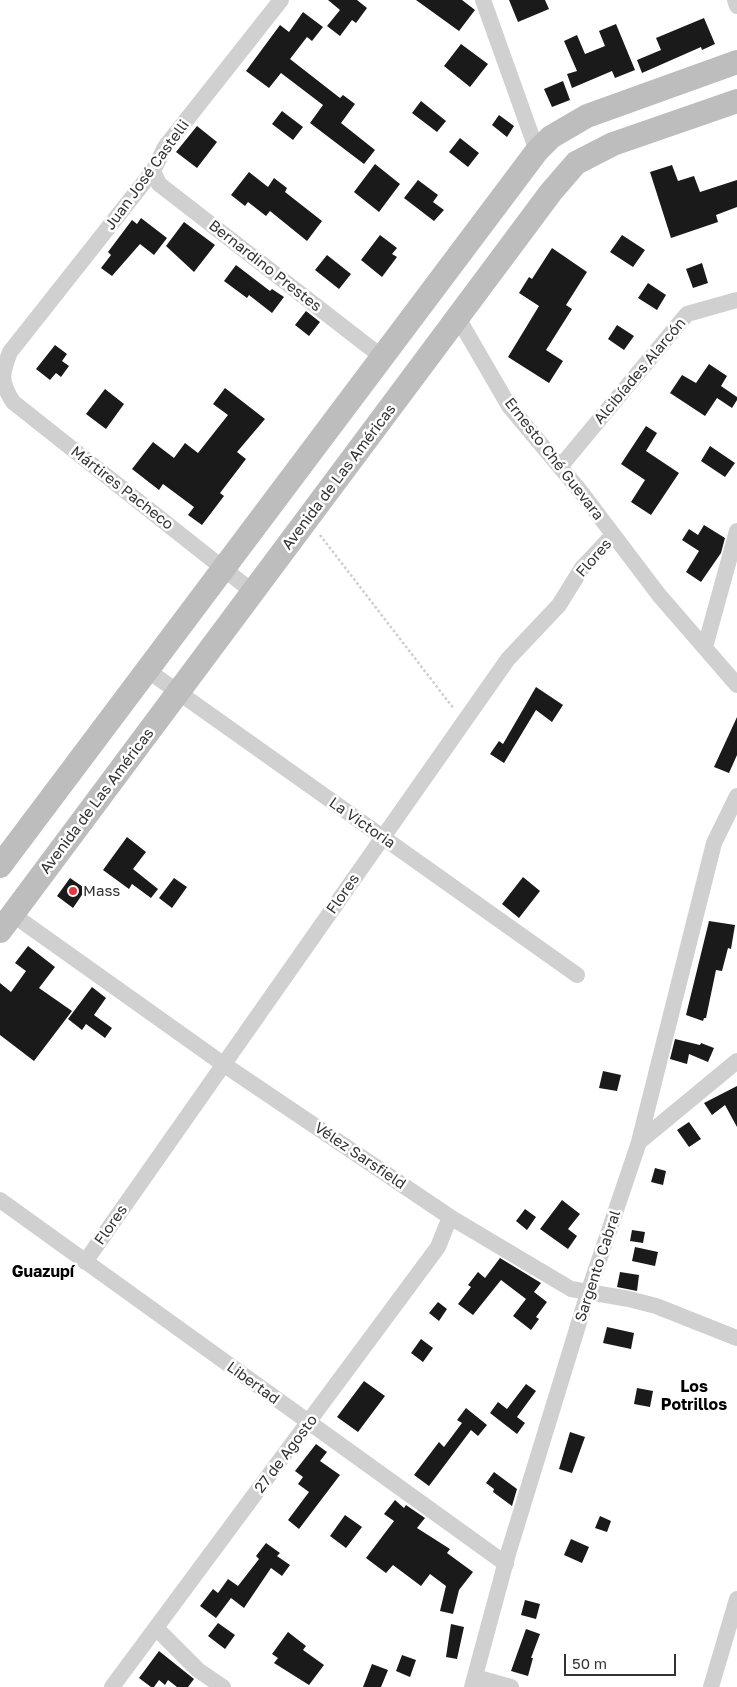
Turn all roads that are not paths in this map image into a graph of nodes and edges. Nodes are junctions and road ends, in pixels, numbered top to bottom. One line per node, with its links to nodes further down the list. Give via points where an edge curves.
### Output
1 (281, 0): 8 (street, Juan José Castelli, via 165,147)
2 (483, 0): 7 (street)
3 (735, 0): 4 (street)
4 (737, 6)
5 (737, 62): 7 (main road, via 587,116 551,138)
6 (737, 101): 10 (main road, Avenida de Las Américas, via 613,144 576,163)
7 (537, 151): 11 (main road)
8 (153, 171): 11 (street, Bernardino Prestes, via 160,184); 12 (street, Juan José Castelli, via 10,352)
9 (737, 300): 13 (street, Alcibíades Alarcón, via 687,314)
10 (458, 318): 13 (street, Ernesto Ché Guevara, via 509,406); 17 (main road, Avenida de Las Américas)
11 (382, 357): 16 (main road)
12 (0, 377): 16 (street, Mártires Pacheco, via 13,402)
13 (560, 467): 15 (street, Ernesto Ché Guevara)
14 (737, 531): 18 (street)
15 (613, 535): 18 (street, Ernesto Ché Guevara, via 659,595); 23 (street, Flores, via 582,568 559,605 508,659)
16 (224, 568): 17 (street, Mártires Pacheco); 19 (main road)
17 (254, 592): 21 (main road, Avenida de Las Américas)
18 (706, 647): 20 (street, Ernesto Ché Guevara)
19 (147, 670): 21 (street, La Victoria); 24 (main road)
20 (737, 685)
21 (178, 692): 23 (street, La Victoria); 25 (main road, Avenida de Las Américas)
22 (737, 796): 29 (street, Sargento Cabral, via 714,843)
23 (383, 838): 26 (street, La Victoria); 28 (street, Flores)
24 (0, 866)
25 (6, 922): 28 (street, Vélez Sarsfield)
26 (577, 975)
27 (737, 1061): 29 (street)
28 (223, 1064): 31 (street, Vélez Sarsfield); 32 (street, Flores)
29 (640, 1142): 33 (street, Sargento Cabral)
30 (0, 1200): 32 (street, Libertad)
31 (450, 1217): 33 (street, Vélez Sarsfield, via 571,1289); 35 (street, 27 de Agosto, via 438,1247)
32 (85, 1262): 35 (street, Libertad)
33 (588, 1294): 34 (street, Vélez Sarsfield, via 656,1306); 36 (street, Sargento Cabral)
34 (737, 1338)
35 (309, 1423): 36 (street, Libertad); 38 (street, 27 de Agosto)
36 (506, 1564): 39 (street, Sargento Cabral)
37 (737, 1599): 43 (street)
38 (156, 1628): 40 (street, 27 de Agosto); 41 (street, via 198,1670)
39 (473, 1682): 42 (street)
40 (112, 1687)
41 (223, 1687)
42 (511, 1687)
43 (711, 1687)

